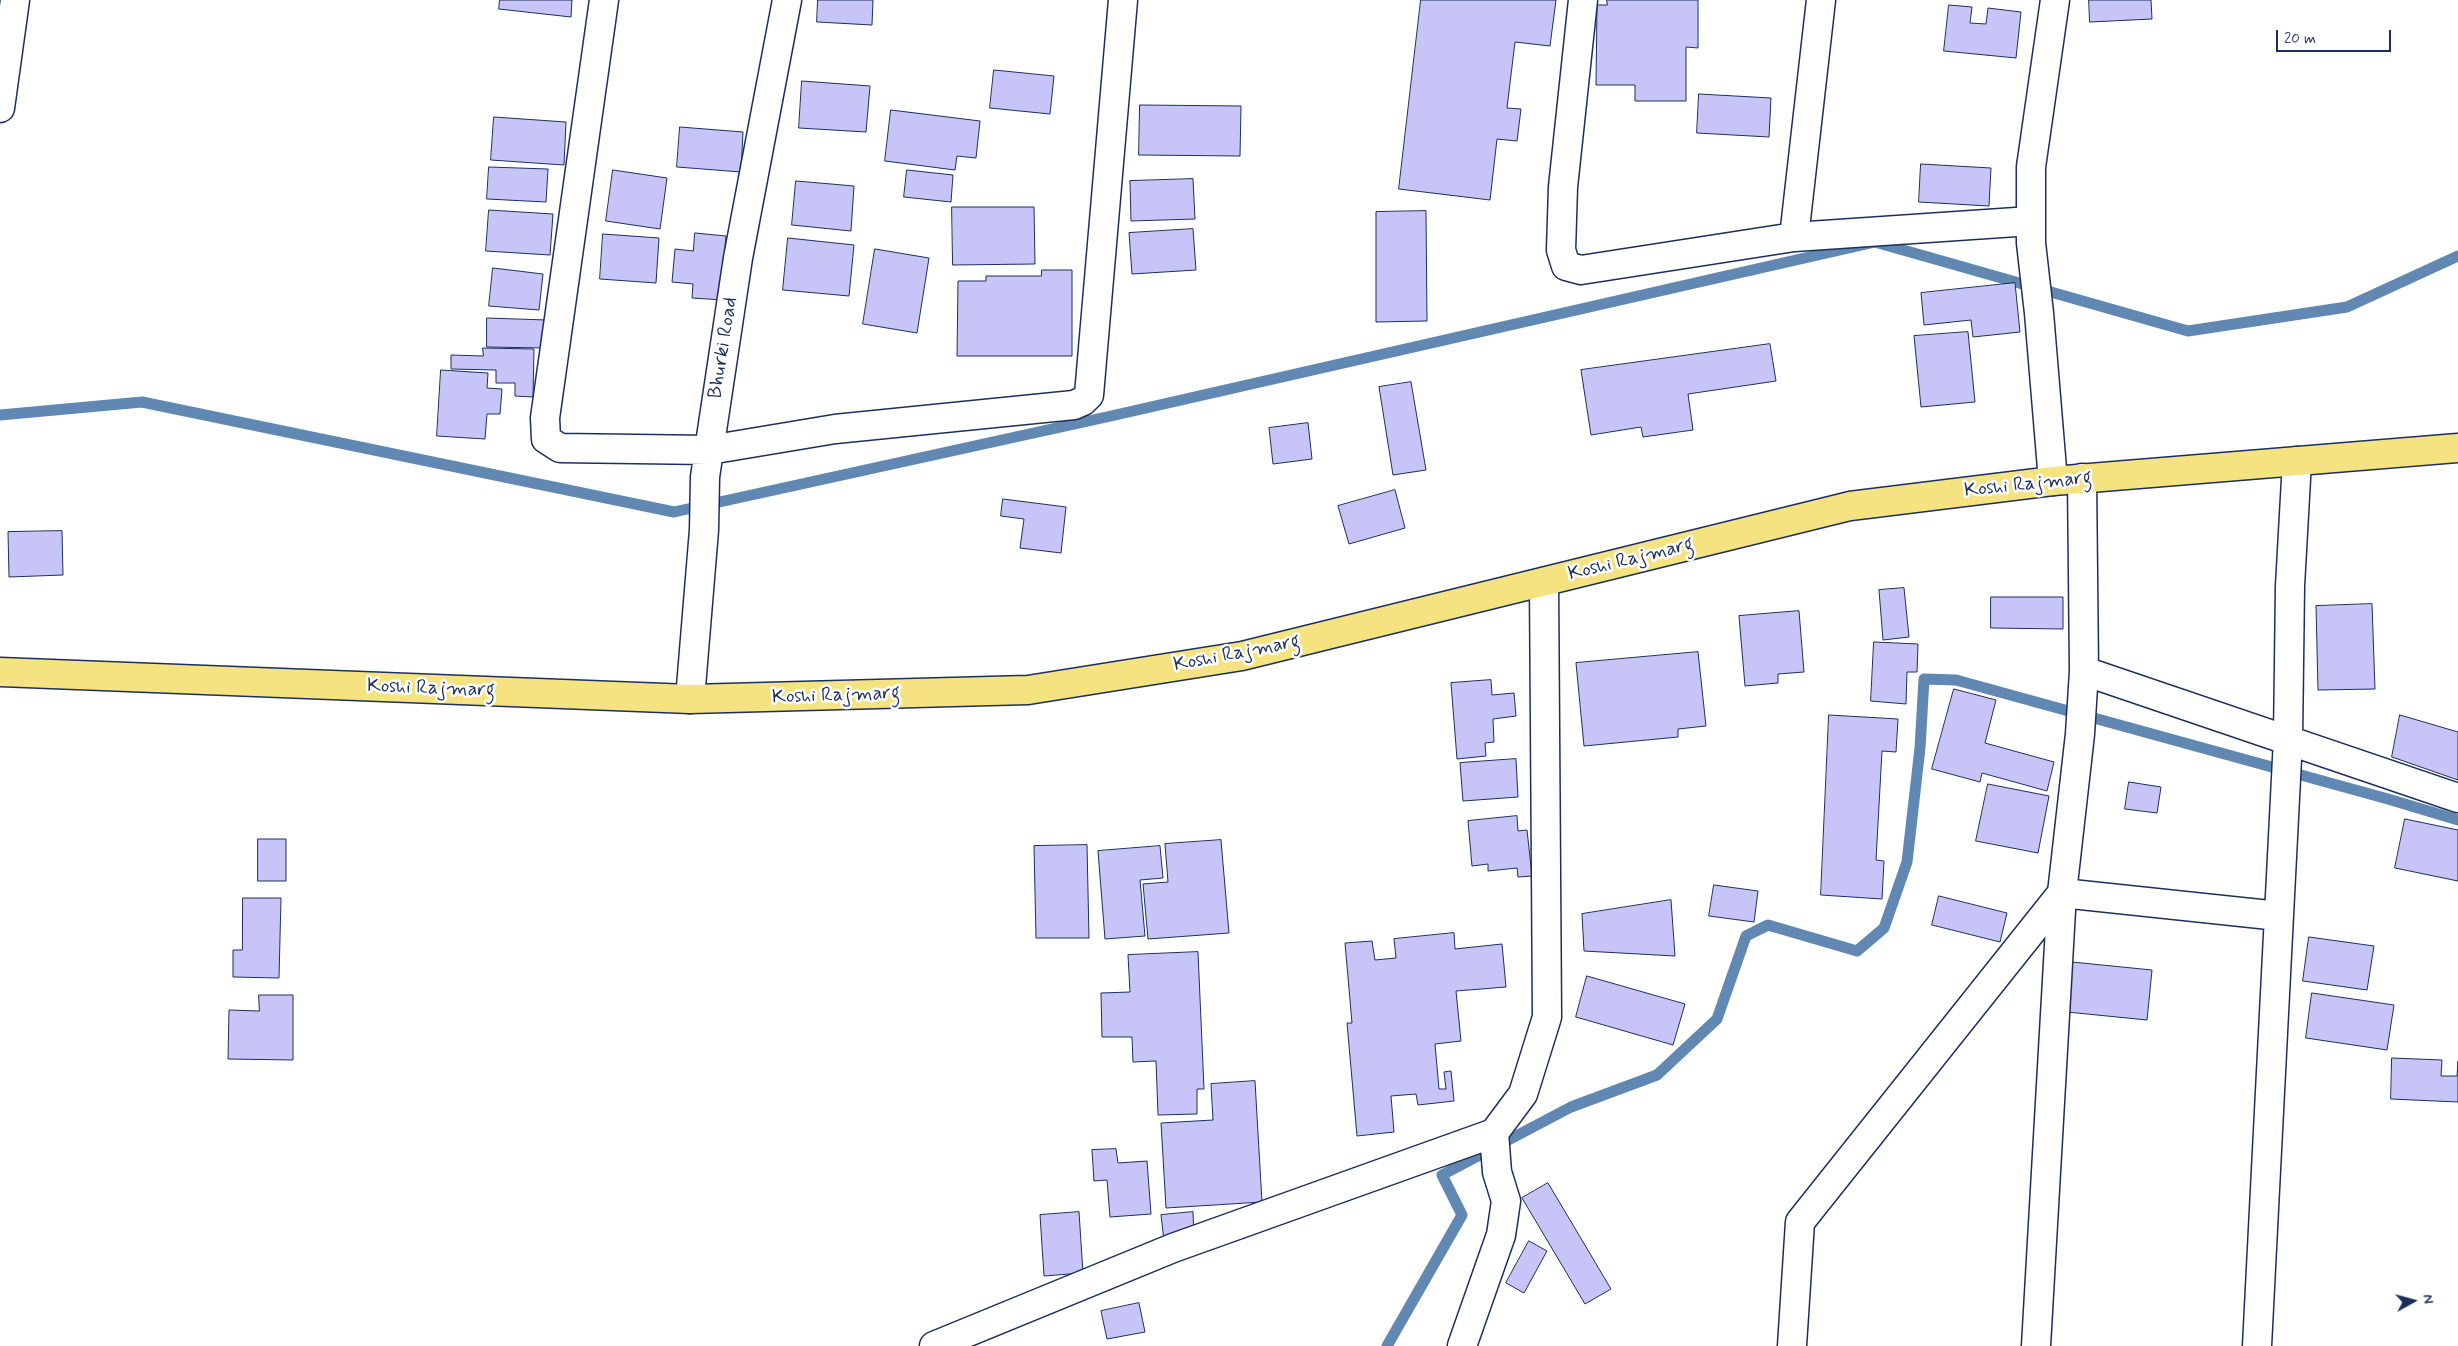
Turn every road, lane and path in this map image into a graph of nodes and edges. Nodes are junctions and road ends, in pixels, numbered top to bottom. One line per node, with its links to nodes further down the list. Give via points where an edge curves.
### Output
1 (15, 0): 8 (street)
2 (604, 0): 12 (street, via 545,418 546,438 560,448)
3 (786, 0): 12 (street, Bhurki Road, via 738,258)
4 (1123, 0): 12 (street, via 1089,395 1074,405 835,430)
5 (1583, 0): 10 (street, via 1563,187 1561,250 1566,266 1581,270)
6 (1821, 0): 10 (street)
7 (2055, 0): 9 (street, via 2031,167)
8 (0, 108)
9 (2031, 232): 10 (street); 15 (street)
10 (1794, 237)
11 (2458, 448): 13 (main road, Koshi Rajmarg)
12 (709, 450): 19 (street, Bhurki Road)
13 (2297, 461): 14 (main road, Koshi Rajmarg); 20 (street, via 2290,586)
14 (2082, 478): 15 (main road, Koshi Rajmarg); 17 (street)
15 (2053, 481): 16 (main road, Koshi Rajmarg, via 1850,506)
16 (1544, 582): 19 (main road, Koshi Rajmarg, via 1242,656 1028,690); 24 (street, via 1547,1017 1523,1094)
17 (2084, 671): 20 (street); 22 (street)
18 (0, 672): 19 (main road, Koshi Rajmarg)
19 (690, 699)
20 (2288, 747): 21 (street); 23 (street)
21 (2458, 798)
22 (2062, 893): 23 (street); 27 (street, via 1800,1222); 28 (street)
23 (2278, 916): 29 (street)
24 (1494, 1138): 25 (street, via 1173,1248); 26 (street, via 1497,1172 1506,1201 1501,1235)
25 (934, 1346)
26 (1462, 1346)
27 (1792, 1346)
28 (2036, 1346)
29 (2257, 1346)

